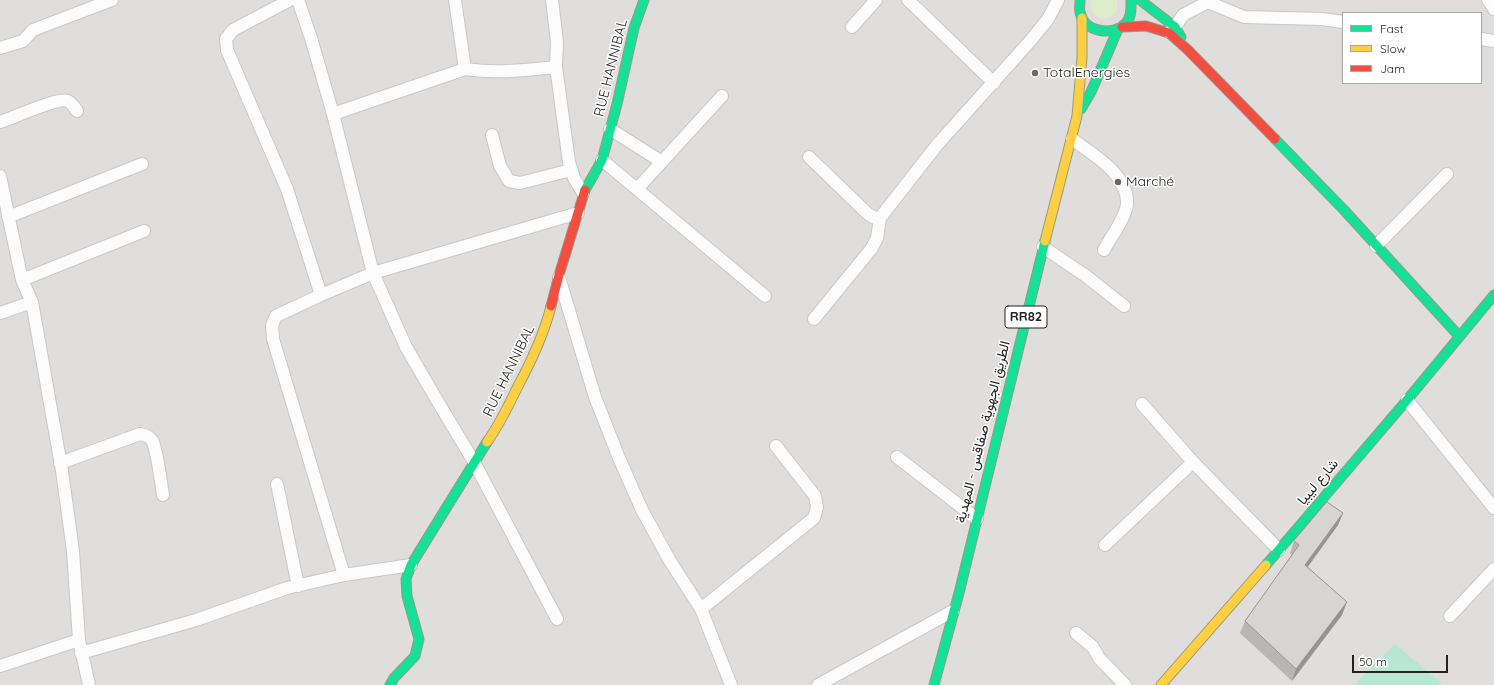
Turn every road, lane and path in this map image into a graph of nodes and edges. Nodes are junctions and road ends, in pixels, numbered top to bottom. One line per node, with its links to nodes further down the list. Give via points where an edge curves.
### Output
1 (112, 0): 22 (street, via 32,30 23,41)
2 (290, 0): 54 (street, via 233,30 226,39 227,50 287,189)
3 (298, 0): 28 (street)
4 (455, 0): 24 (street)
5 (552, 0): 23 (street, via 557,42)
6 (644, 0): 31 (main road, RUE HANNIBAL, via 634,28)
7 (876, 0): 17 (street)
8 (908, 0): 25 (street)
9 (1058, 0): 25 (street, via 1036,35)
10 (1080, 0): 15 (main road, RR82)
11 (1131, 0): 18 (main road, RR82, via 1131,14)
12 (1140, 0): 19 (main road)
13 (1488, 0): 14 (street)
14 (1494, 9)
15 (1082, 18): 18 (main road, via 1091,28 1098,31); 29 (main road, الطريق الجهوية صفاقس - المهدية / RR82)
16 (1342, 22): 19 (street, via 1244,17 1208,2 1183,15)
17 (852, 27)
18 (1120, 28): 19 (main road, via 1146,26); 29 (main road, الطريق الجهوية صفاقس - المهدية / RR82, via 1091,92)
19 (1172, 30): 48 (main road, via 1188,50)
20 (1482, 39): 21 (street)
21 (1494, 41)
22 (0, 48)
23 (556, 67): 24 (street, via 506,72); 38 (street)
24 (465, 69): 28 (street)
25 (994, 83): 46 (street, via 937,145)
26 (722, 96): 36 (street)
27 (77, 111): 30 (street, via 68,101 60,101)
28 (333, 114): 51 (street)
29 (1077, 116): 33 (main road, الطريق الجهوية صفاقس - المهدية / RR82)
30 (0, 122)
31 (610, 129): 35 (main road, RUE HANNIBAL); 36 (street)
32 (492, 135): 38 (street, via 500,166 509,181 520,183)
33 (1072, 139): 49 (main road, الطريق الجهوية صفاقس - المهدية / RR82); 50 (street, via 1114,172 1121,179 1125,189 1127,203 1120,222)
34 (809, 157): 46 (street, via 868,214)
35 (602, 160): 41 (street); 43 (main road, RUE HANNIBAL)
36 (662, 162): 41 (street)
37 (142, 164): 45 (street)
38 (571, 170): 43 (street)
39 (1447, 174): 48 (street)
40 (0, 176): 42 (street)
41 (637, 190): 56 (street)
42 (2, 192): 45 (street)
43 (583, 193): 44 (main road, RUE HANNIBAL)
44 (578, 213): 51 (street); 52 (main road, RUE HANNIBAL)
45 (8, 217): 53 (street)
46 (880, 218): 60 (street, via 877,238 872,248)
47 (144, 231): 53 (street)
48 (1376, 246): 61 (main road)
49 (1043, 247): 58 (street); 72 (main road, الطريق الجهوية صفاقس - المهدية / RR82)
50 (1104, 250)
51 (373, 273): 54 (street); 66 (street, via 406,347)
52 (559, 275): 66 (main road, RUE HANNIBAL, via 547,324 530,364 498,426); 79 (street, via 595,397 619,458 642,510 670,561)
53 (22, 280): 57 (street)
54 (321, 295): 77 (street, via 276,316 272,325 273,339)
55 (1494, 295): 61 (main road, شارع ليبيا)
56 (765, 296)
57 (32, 302): 59 (street); 68 (street)
58 (1124, 306)
59 (0, 314)
60 (814, 319)
61 (1459, 336): 62 (main road, شارع ليبيا)
62 (1407, 400): 71 (street); 74 (main road, شارع ليبيا)
63 (1142, 404): 67 (street)
64 (776, 446): 79 (street, via 815,496 817,508 814,518)
65 (897, 457): 72 (street)
66 (474, 462): 75 (main road, RUE HANNIBAL); 82 (street)
67 (1193, 462): 73 (street); 74 (street)
68 (60, 463): 70 (street, via 140,434 147,436 152,440); 84 (street, via 73,550)
69 (277, 484): 78 (street)
70 (163, 495)
71 (1494, 508)
72 (977, 519): 80 (main road, الطريق الجهوية صفاقس - المهدية / RR82)
73 (1105, 545)
74 (1279, 550): 93 (main road, شارع ليبيا)
75 (411, 565): 77 (street); 87 (main road, RUE HANNIBAL, via 406,579 407,596 419,639 415,656)
76 (1494, 569): 81 (street)
77 (344, 575): 78 (street)
78 (298, 586): 85 (street, via 196,620)
79 (701, 609): 89 (street)
80 (953, 611): 90 (street); 91 (main road, الطريق الجهوية صفاقس - المهدية / RR82)
81 (1450, 616)
82 (556, 619)
83 (1076, 633): 92 (street, via 1093,647 1099,658)
84 (79, 640): 85 (street); 86 (street)
85 (81, 653): 88 (street)
86 (0, 666)
87 (388, 684)
88 (89, 685)
89 (731, 685)
90 (818, 685)
91 (934, 685)
92 (1125, 685)
93 (1161, 685)

